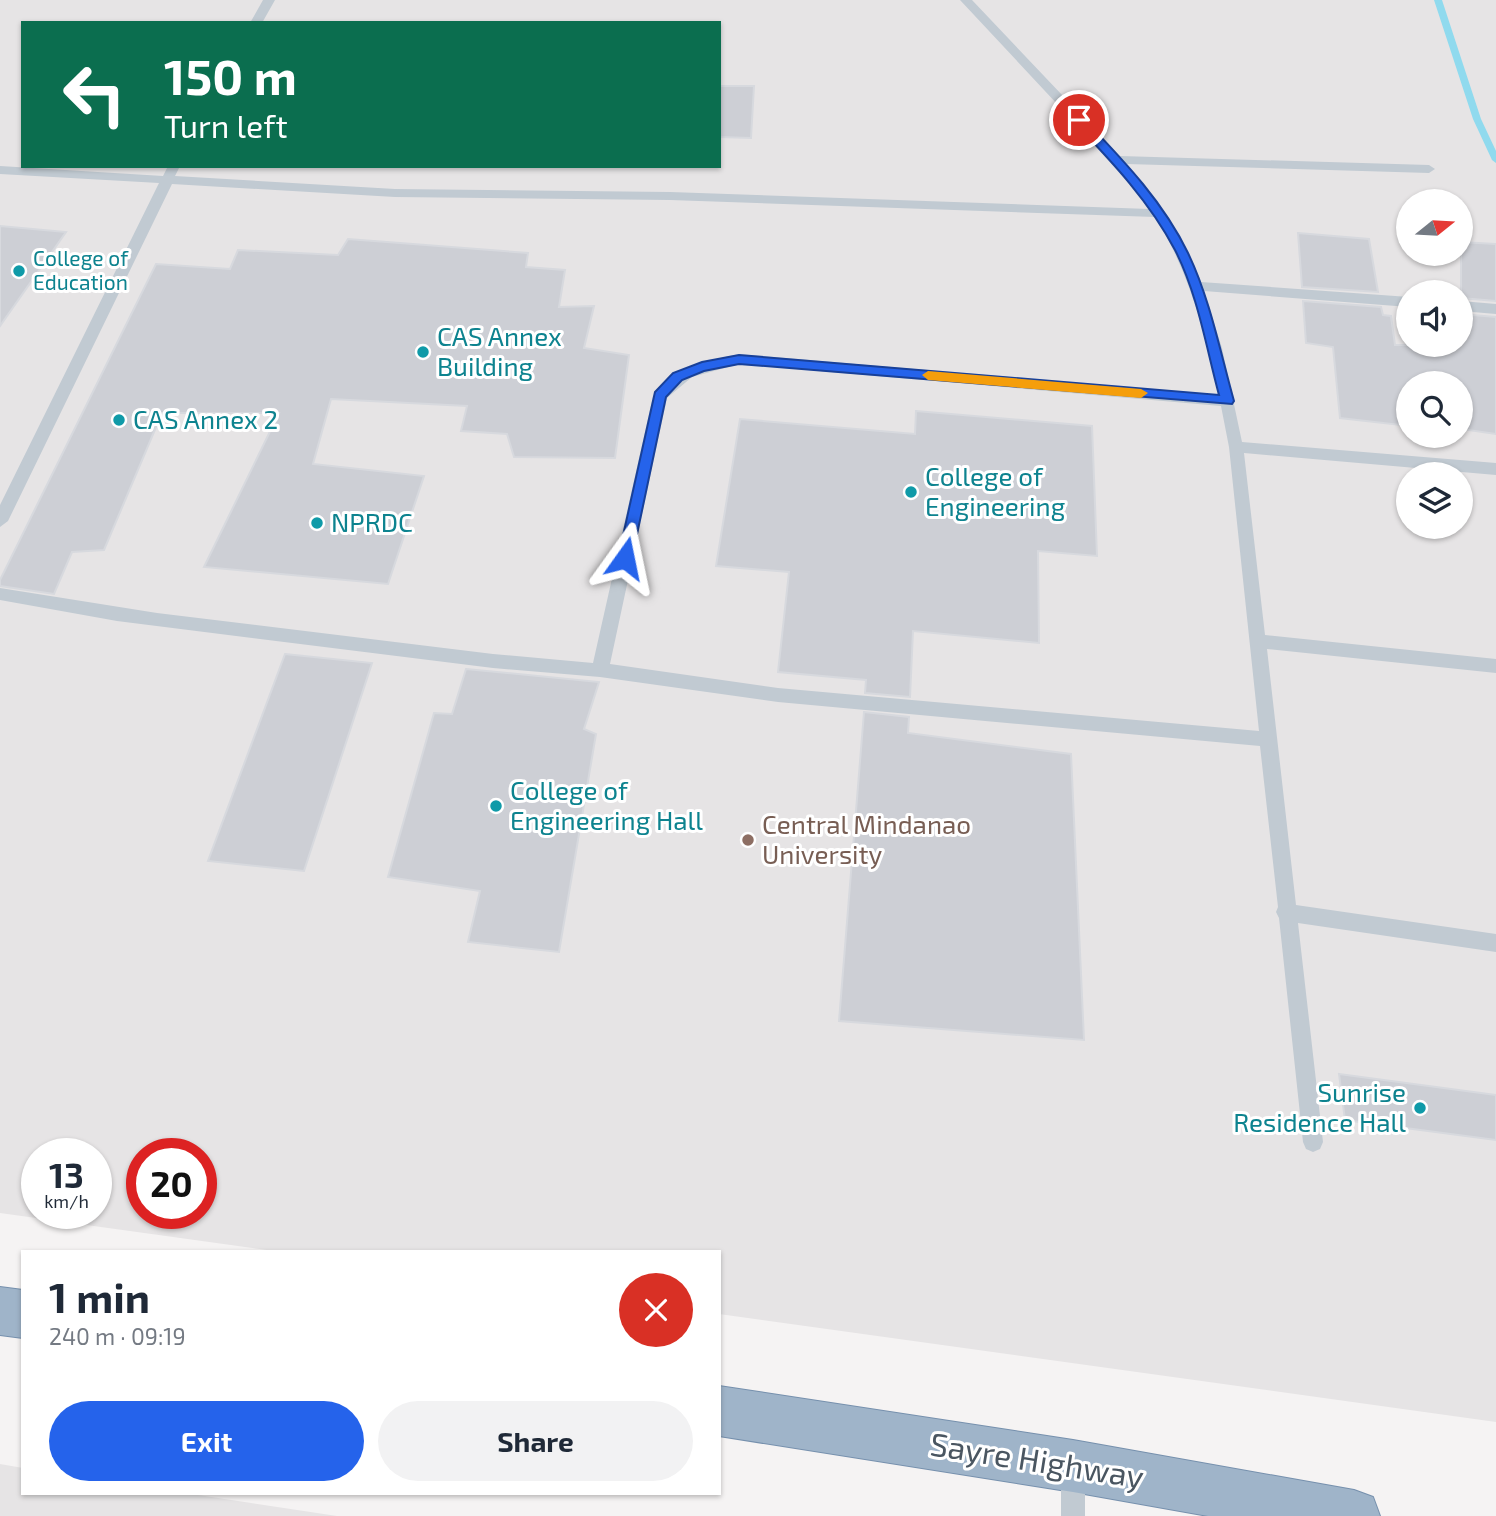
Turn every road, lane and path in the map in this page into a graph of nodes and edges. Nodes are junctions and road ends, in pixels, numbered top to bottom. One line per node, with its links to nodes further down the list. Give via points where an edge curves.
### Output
1 (269, 0): 3 (lane)
2 (966, 0): 4 (lane)
3 (257, 21)
4 (1117, 160): 6 (lane); 9 (lane)
5 (173, 168): 8 (lane)
6 (1429, 169)
7 (0, 170): 8 (lane)
8 (166, 181): 9 (lane, via 395,193 670,196); 17 (lane)
9 (1159, 213): 10 (lane)
10 (1196, 286): 11 (lane); 14 (lane)
11 (1396, 301)
12 (1473, 307): 13 (lane)
13 (1496, 309)
14 (1227, 401): 15 (lane); 21 (lane, via 739,359 677,376 660,396)
15 (1236, 447): 16 (lane); 19 (lane)
16 (1496, 469)
17 (0, 521)
18 (0, 594): 21 (lane, via 63,608 439,655)
19 (1258, 641): 20 (lane); 22 (lane)
20 (1496, 666)
21 (600, 670): 22 (lane, via 778,695)
22 (1268, 739): 23 (lane)
23 (1285, 912): 24 (lane); 25 (lane)
24 (1496, 943)
25 (1312, 1142)
26 (0, 1311): 27 (highway)
27 (21, 1314)
28 (721, 1410): 29 (highway, Sayre Highway)
29 (1073, 1466): 30 (lane); 31 (highway, Sayre Highway)
30 (1073, 1516)
31 (1354, 1516)

